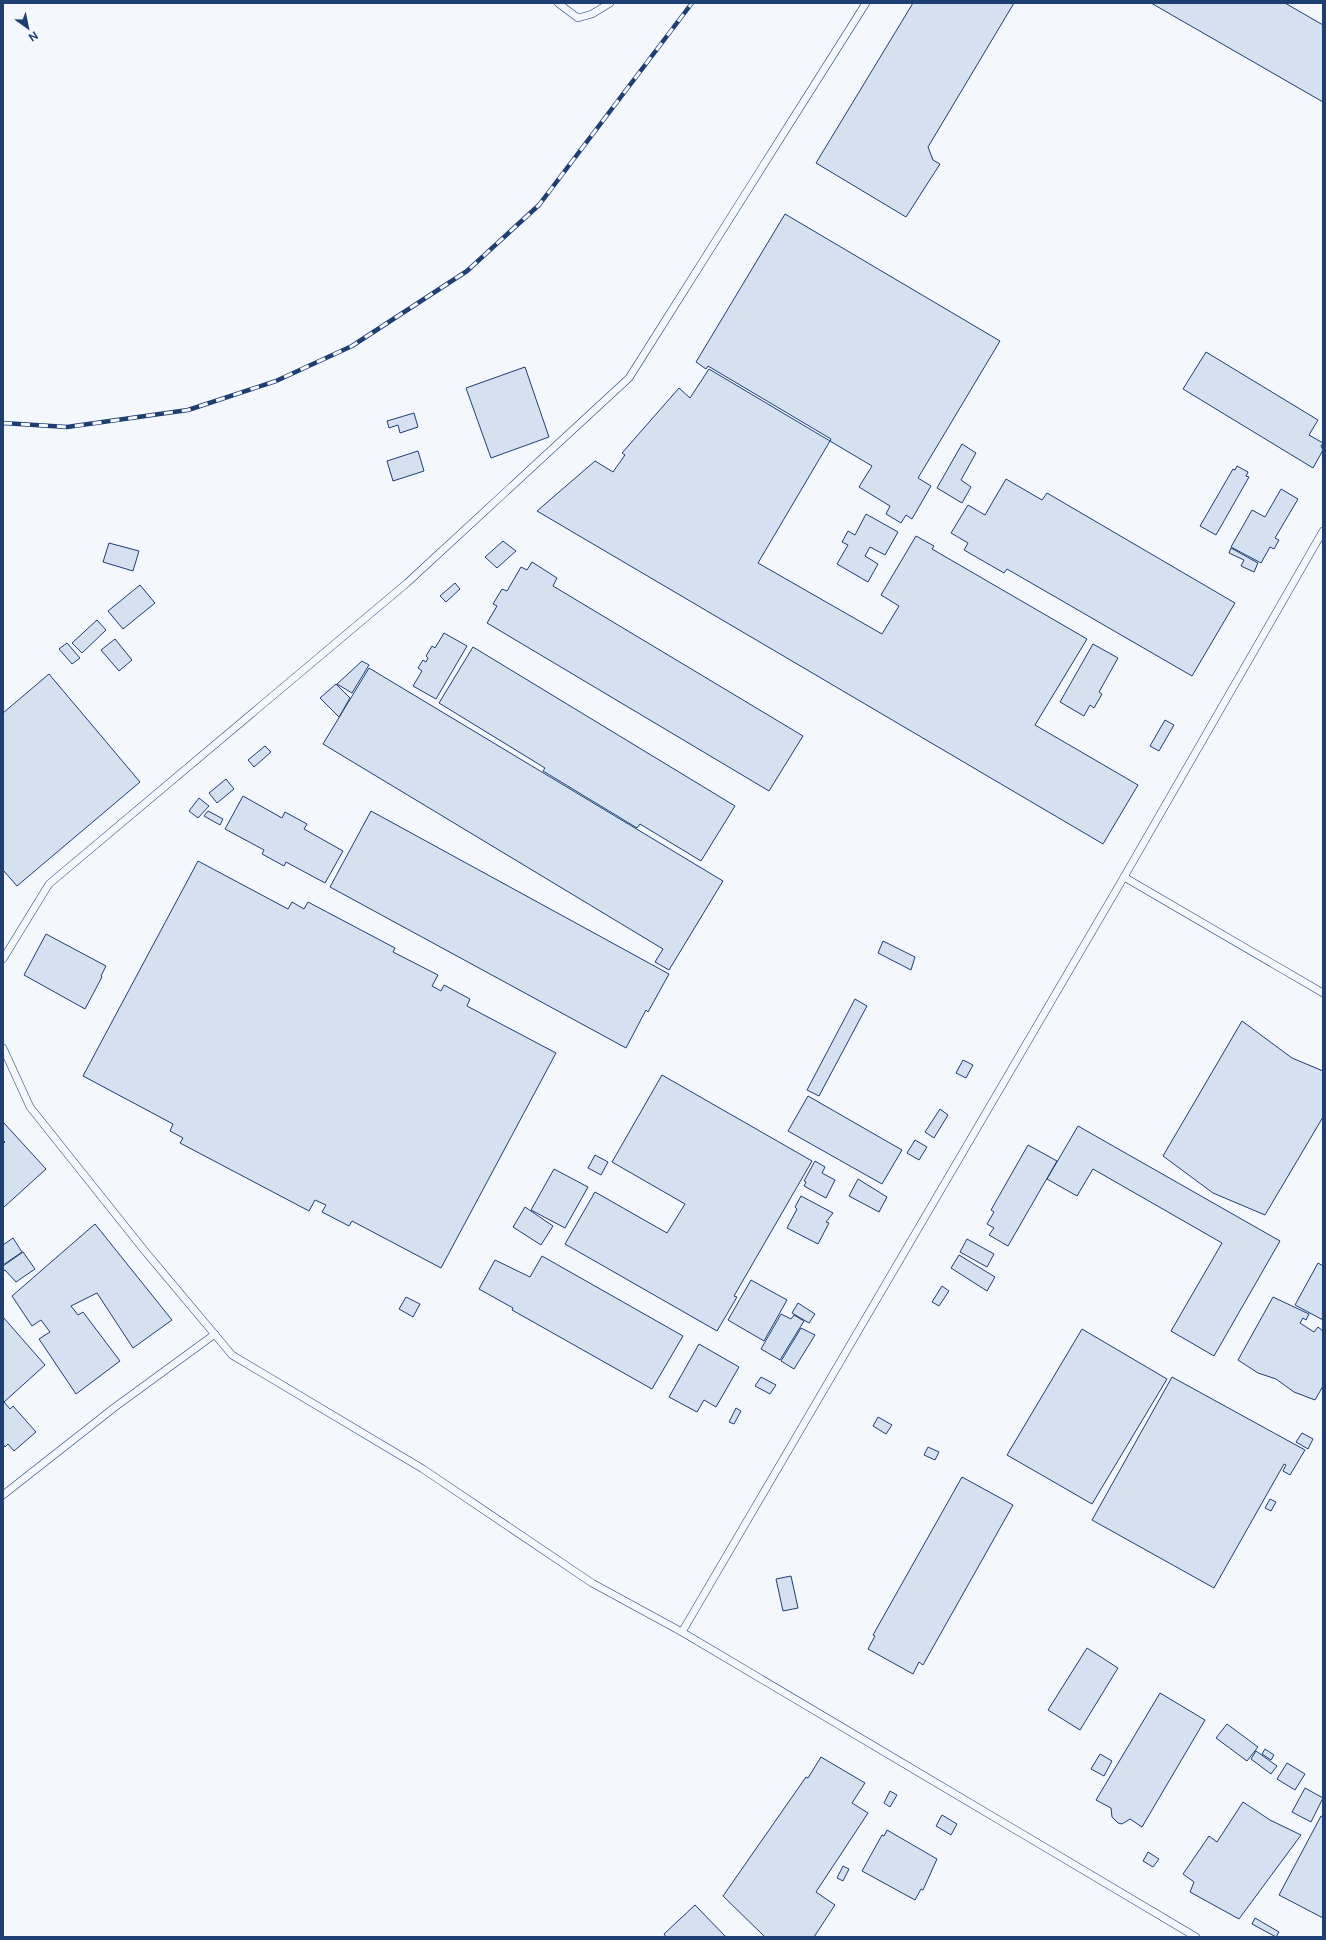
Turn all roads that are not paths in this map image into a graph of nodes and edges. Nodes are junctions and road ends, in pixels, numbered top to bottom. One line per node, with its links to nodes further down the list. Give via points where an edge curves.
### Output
1 (558, 3): 2 (lane, via 578,18 592,14)
2 (610, 3)
3 (866, 3): 6 (lane, via 629,378 408,583 49,884)
4 (1323, 531): 5 (lane)
5 (1124, 877): 7 (lane); 11 (lane)
6 (3, 959)
7 (1323, 993)
8 (3, 1048): 9 (lane, via 30,1107)
9 (215, 1334): 10 (lane, via 115,1407); 11 (lane, via 232,1355 423,1469 592,1583)
10 (3, 1495)
11 (682, 1632): 12 (lane)
12 (1196, 1937)

